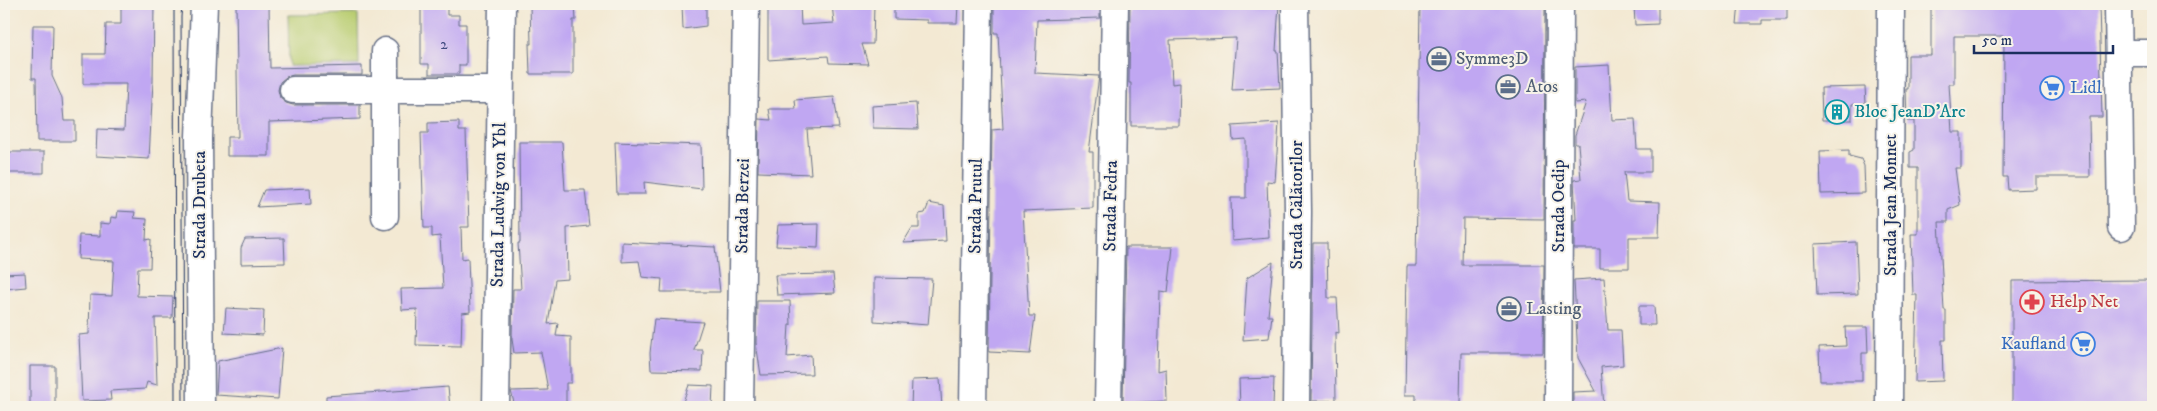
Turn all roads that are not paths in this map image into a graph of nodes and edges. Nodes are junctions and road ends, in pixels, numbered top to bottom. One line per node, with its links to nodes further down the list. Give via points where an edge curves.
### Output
1 (204, 4): 18 (street, Strada Drubeta, via 199,137)
2 (502, 4): 15 (street, Strada Ludwig von Ybl)
3 (746, 4): 20 (street, Strada Berzei)
4 (979, 4): 21 (street, Strada Prutul)
5 (1115, 4): 22 (street, Strada Fedra)
6 (1295, 4): 23 (street, Strada Călătorilor)
7 (1560, 4): 24 (street, Strada Oedip)
8 (1891, 4): 25 (street, Strada Jean Monnet)
9 (2118, 4): 11 (street)
10 (385, 51): 14 (street)
11 (2119, 53): 12 (street); 17 (street)
12 (2153, 53)
13 (293, 90): 14 (street)
14 (385, 90): 15 (street); 16 (street)
15 (500, 90): 19 (street, Strada Ludwig von Ybl)
16 (385, 216)
17 (2121, 226)
18 (200, 407)
19 (496, 407)
20 (740, 407)
21 (973, 407)
22 (1108, 407)
23 (1296, 407)
24 (1558, 407)
25 (1889, 407)

